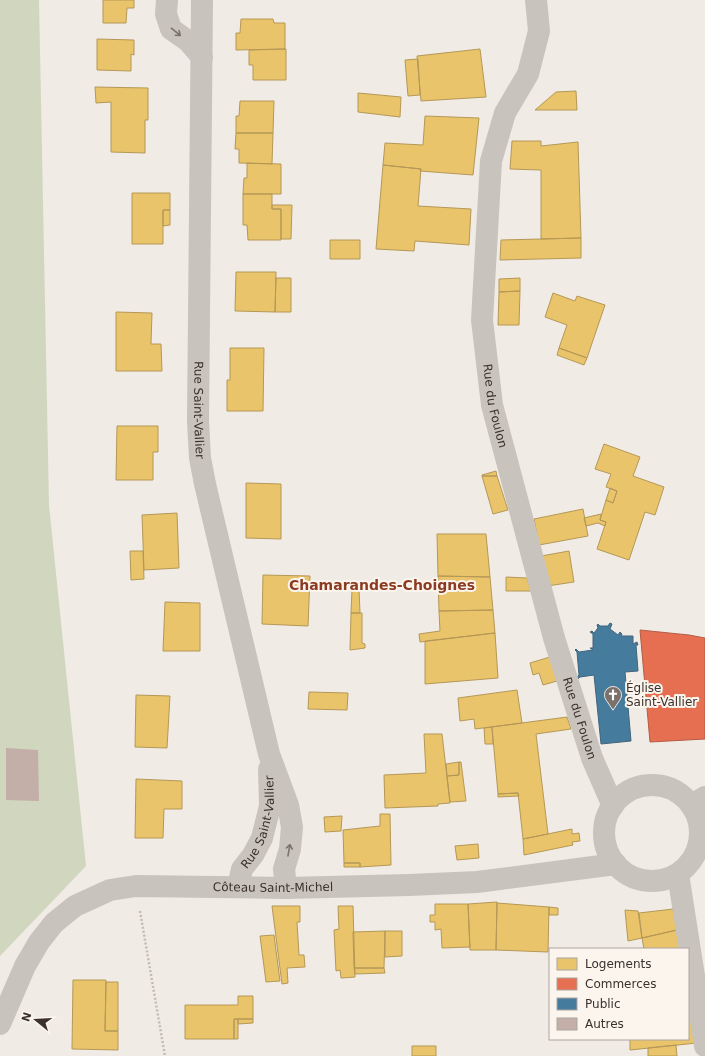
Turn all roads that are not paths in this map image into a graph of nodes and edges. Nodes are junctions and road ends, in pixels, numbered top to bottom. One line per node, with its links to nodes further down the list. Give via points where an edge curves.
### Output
1 (167, 0): 4 (street, one-way to 4, via 166,14 172,29 188,41)
2 (202, 0): 4 (street, Rue Saint-Vallier)
3 (536, 0): 7 (street, Rue du Foulon, via 539,31 528,74 505,112 491,161 482,320 492,405 554,638 592,758)
4 (202, 57): 5 (street, Rue Saint-Vallier, via 198,413 200,458)
5 (269, 754): 10 (street, Rue Saint-Vallier, via 270,806 262,838 242,869); 11 (street, Rue Saint-Vallier, one-way to 5, via 284,869 290,849 292,827 288,805)
6 (698, 801): 7 (street, via 667,788 652,786 637,788 624,795); 9 (street, via 700,834 697,850 690,864)
7 (613, 806): 8 (street, via 606,820 604,836 607,851)
8 (616, 864): 9 (street, via 626,874 638,879 665,880); 11 (street, Côteau Saint-Michel, via 476,882)
9 (678, 874): 13 (street)
10 (238, 887): 11 (street, Côteau Saint-Michel); 12 (street, Côteau Saint-Michel, via 136,886 110,890 75,906 54,923 38,942)
11 (286, 888)
12 (0, 1024)
13 (705, 1046)

